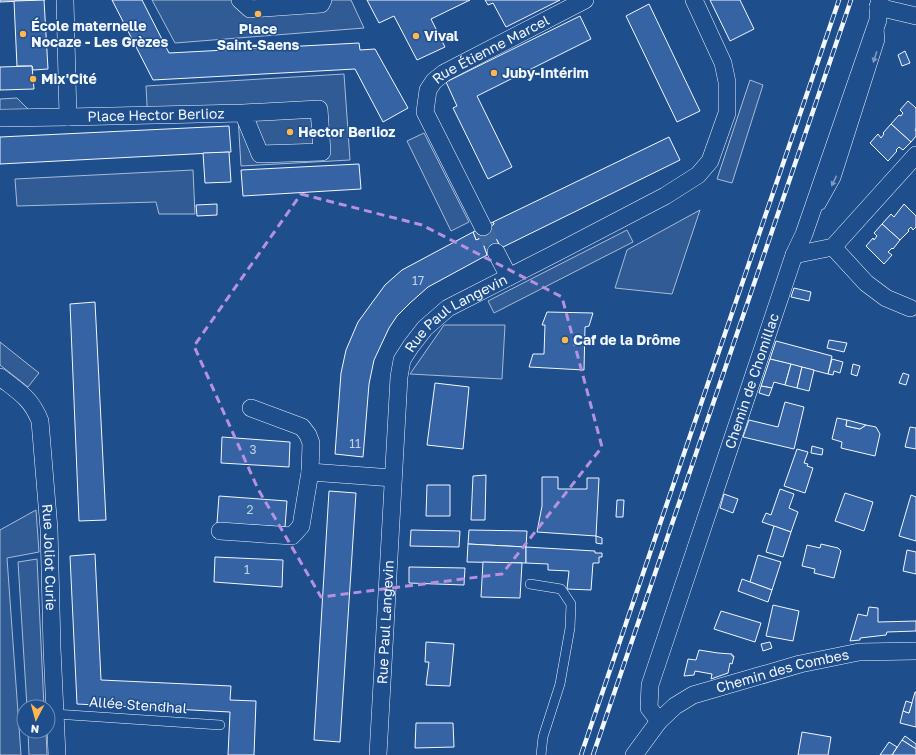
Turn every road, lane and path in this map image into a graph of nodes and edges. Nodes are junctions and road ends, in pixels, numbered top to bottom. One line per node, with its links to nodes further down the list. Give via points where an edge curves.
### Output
1 (65, 0): 9 (street)
2 (240, 0): 3 (street, via 250,9 321,4)
3 (323, 0)
4 (585, 0): 12 (street, Rue Étienne Marcel, via 444,73 428,90 425,112)
5 (694, 0): 16 (street, Rue Paul Langevin, via 723,63 727,82 727,113 710,161 698,175 665,196)
6 (879, 9): 7 (street); 15 (street, Chemin de Chomillac, via 804,234)
7 (916, 16)
8 (243, 113): 8 (street, Place Hector Berlioz, via 260,154 322,152 319,109); 9 (street, Place Hector Berlioz)
9 (68, 117): 10 (street)
10 (0, 118)
11 (916, 155): 13 (street)
12 (483, 227)
13 (833, 247): 15 (street); 17 (street, via 866,283 886,298)
14 (496, 252): 16 (street)
15 (794, 255): 27 (street, Chemin de Chomillac, via 650,685 649,708)
16 (509, 277): 21 (street, Rue Paul Langevin, via 448,308 425,328 402,360)
17 (910, 308)
18 (0, 377): 25 (street, Rue Joliot Curie, via 28,398 40,421 49,529)
19 (251, 408): 20 (street, via 302,428 311,443)
20 (310, 472): 21 (street); 22 (street, via 301,526 292,536)
21 (393, 478): 31 (street, Rue Paul Langevin)
22 (220, 532)
23 (530, 584): 32 (lane, via 561,589 571,604 570,628 560,684 543,737)
24 (916, 650): 27 (street, Chemin des Combes, via 860,652 800,664 693,695 675,706)
25 (55, 699)
26 (56, 714): 28 (lane, Allée Stendhal)
27 (659, 721): 33 (street)
28 (220, 725)
29 (56, 734): 30 (street, Rue Joliot Curie)
30 (57, 755)
31 (378, 755)
32 (541, 755)
33 (634, 755)

